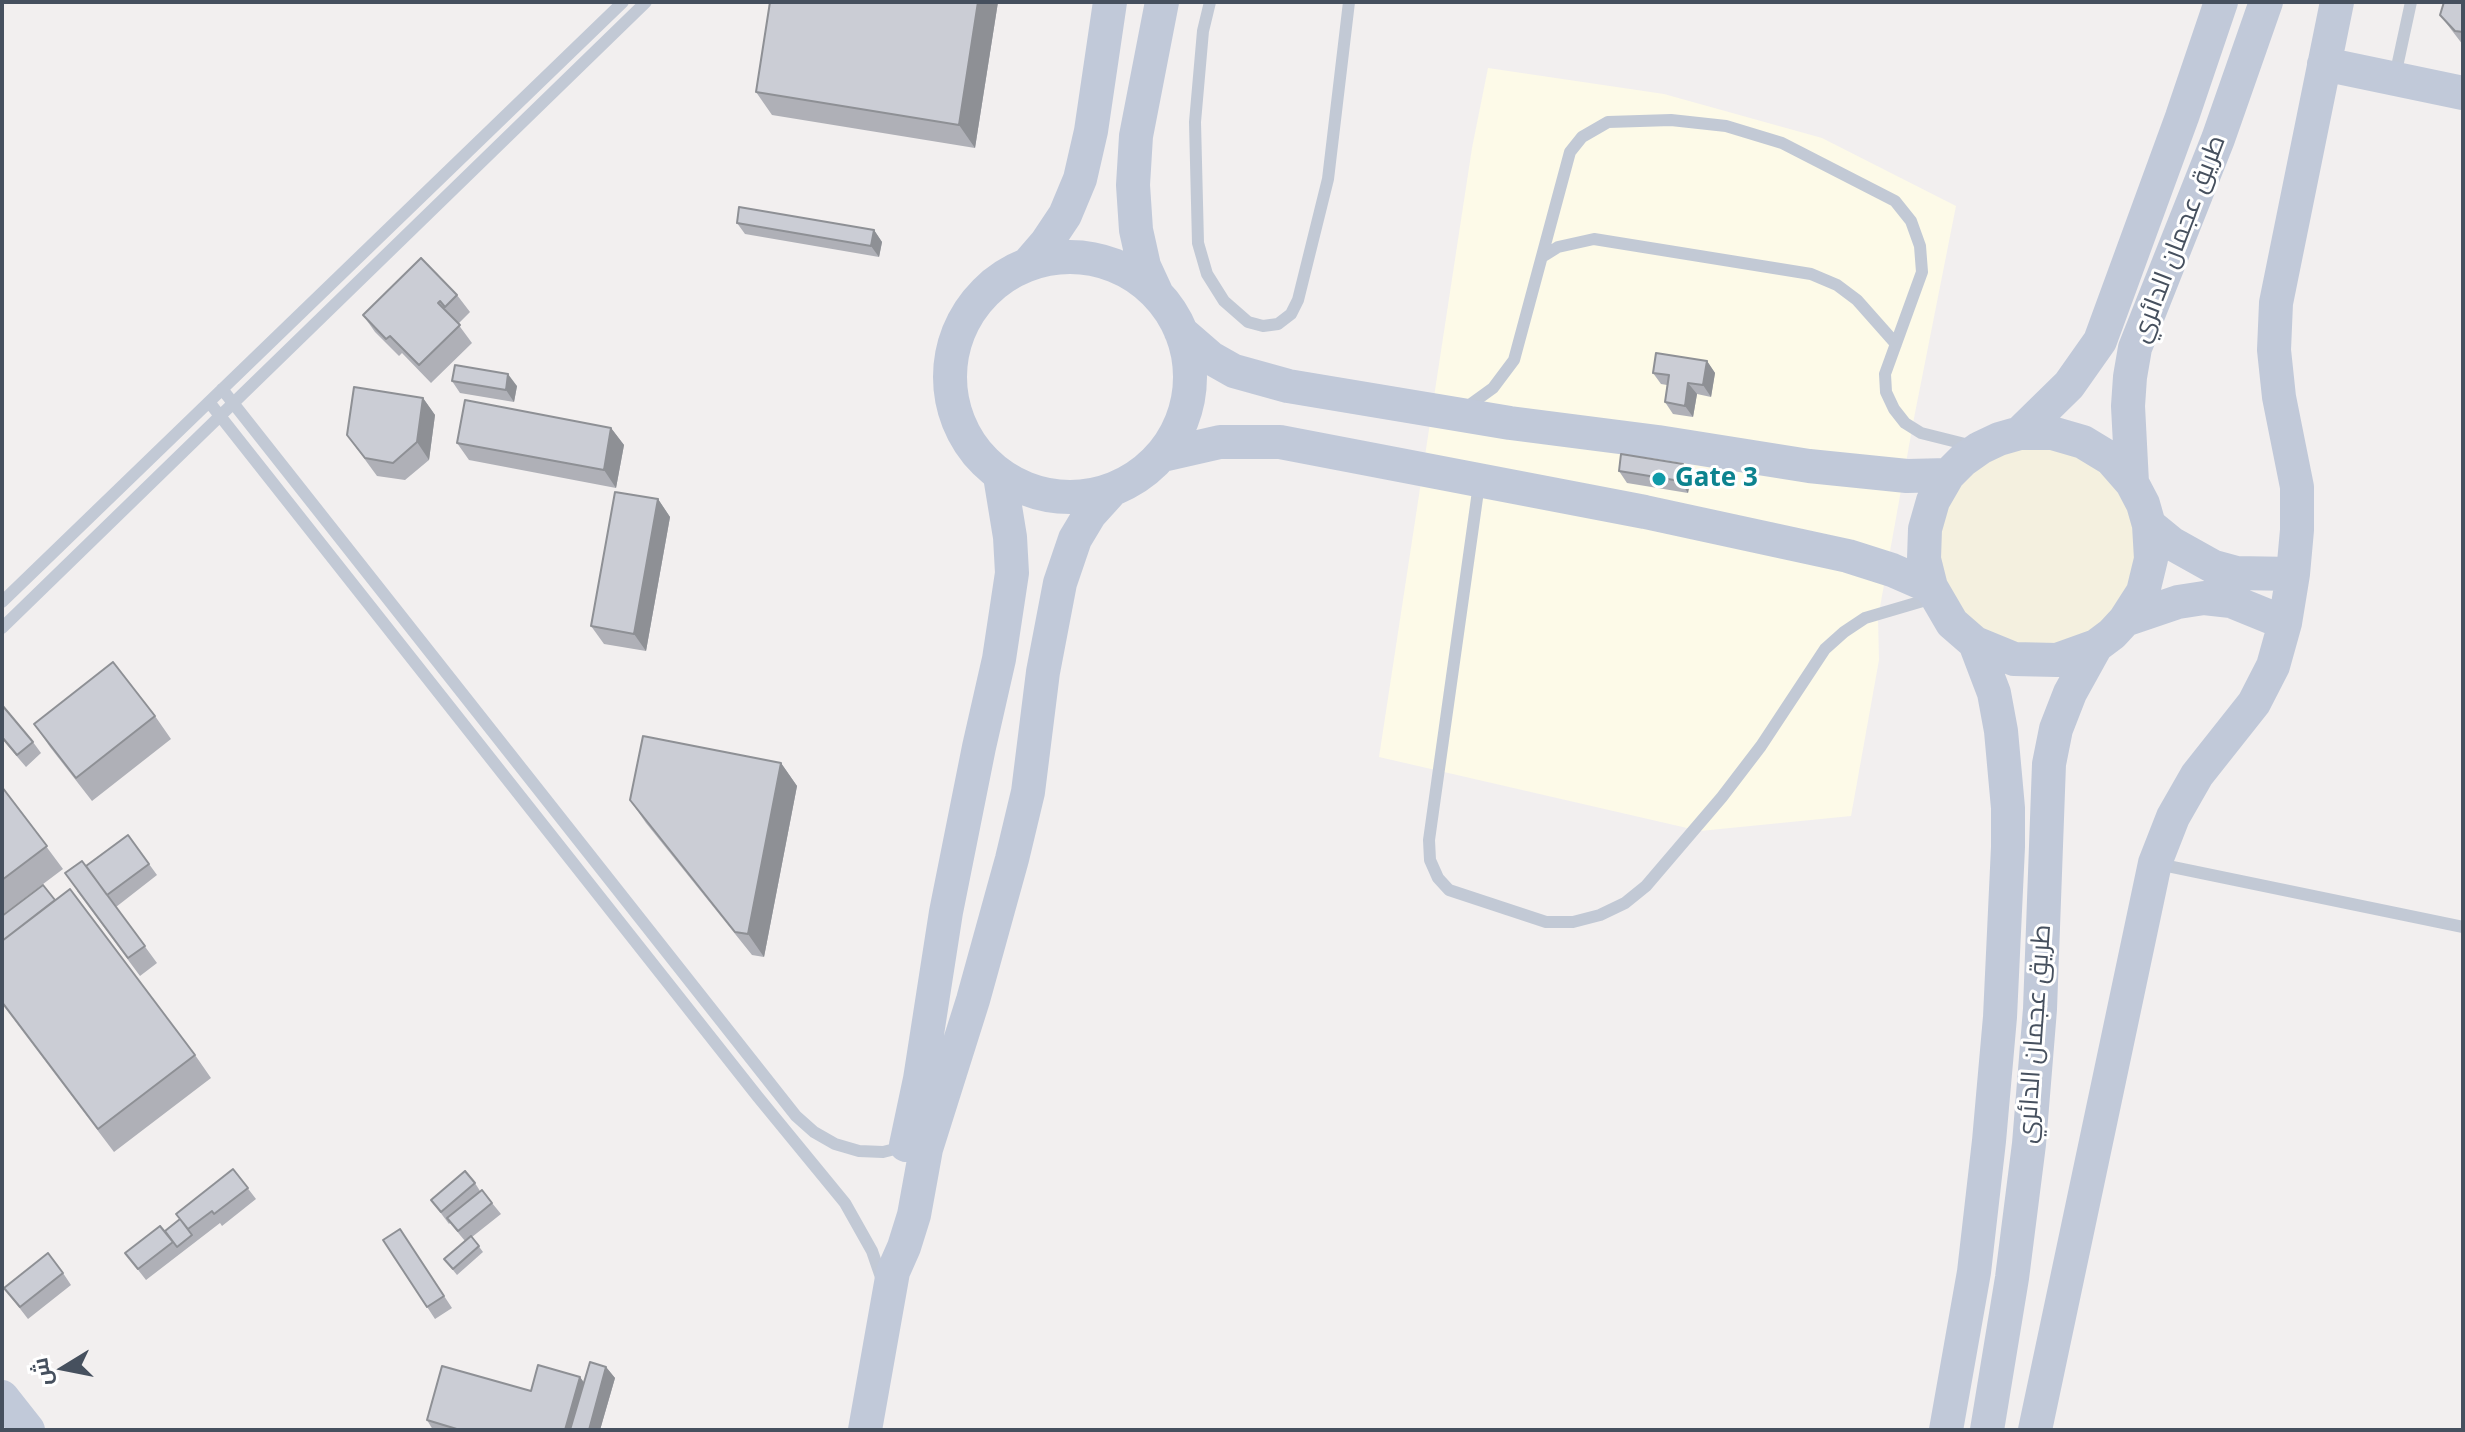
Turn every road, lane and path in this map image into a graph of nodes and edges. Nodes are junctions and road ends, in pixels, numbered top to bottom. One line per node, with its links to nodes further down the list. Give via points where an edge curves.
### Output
1 (623, 2): 19 (lane)
2 (646, 2): 21 (lane)
3 (1110, 2): 15 (street, via 1080,179 1065,215)
4 (1162, 2): 16 (street, via 1136,136 1133,185 1136,230)
5 (1210, 2): 6 (lane, via 1195,122 1198,243 1207,274 1224,301 1248,322 1263,326 1278,324 1298,300 1328,179)
6 (1349, 2)
7 (2221, 2): 24 (street, طريق عجمان الدائري, via 2100,341 2069,385)
8 (2266, 2): 30 (street, طريق عجمان الدائري, via 2135,348 2128,406)
9 (2337, 2): 11 (street)
10 (2411, 2): 12 (lane)
11 (2324, 64): 12 (street); 33 (street, via 2276,303 2279,397 2297,487)
12 (2394, 79): 13 (street)
13 (2463, 93)
14 (1542, 257): 18 (lane, via 1558,247 1594,239 1811,274 1857,300); 18 (lane, via 1570,152 1582,137 1608,122 1671,120 1726,126 1782,143 1895,201 1911,221 1922,272); 22 (lane, via 1514,360 1493,388)
15 (1028, 264): 16 (street, via 1062,256 1096,259 1128,271); 28 (street, via 995,282 970,309 954,343 949,380 956,417 973,450)
16 (1156, 292): 17 (street)
17 (1181, 332): 22 (street, via 1211,358 1259,380); 26 (street, via 1190,363 1189,396 1180,427)
18 (1896, 344): 25 (lane, via 1885,374 1886,392 1905,423 1921,433)
19 (222, 389): 20 (lane); 21 (lane)
20 (209, 402): 23 (lane); 35 (lane)
21 (234, 404): 23 (lane); 43 (lane, via 796,1116 835,1144 859,1151)
22 (1455, 414): 27 (street, via 1510,423 1555,413 1661,423 1737,437 1809,466)
23 (221, 417): 38 (lane); 44 (lane, via 845,1203)
24 (2020, 433): 25 (street); 30 (street, via 2052,433 2083,442 2111,459)
25 (1980, 448): 27 (street)
26 (1163, 455): 29 (street, via 1220,442 1280,442); 31 (street, via 1138,478)
27 (1948, 475): 34 (street, via 1925,529 1924,559)
28 (1000, 476): 31 (street, via 1034,493 1059,497); 43 (street, via 1012,573)
29 (1487, 483): 34 (street, via 1563,478 1707,505 1788,543 1892,570); 34 (lane, via 1430,860 1449,890 1546,922 1600,915 1646,886 1761,746 1825,649 1865,618)
30 (2132, 483): 32 (street)
31 (1109, 493): 44 (street, via 1075,539 1060,583 1028,792 1012,859)
32 (2149, 525): 33 (street, via 2214,567 2236,573); 36 (street, via 2151,559 2143,592)
33 (2293, 574): 37 (street)
34 (1933, 592): 39 (street, via 1952,623)
35 (2, 602)
36 (2125, 620): 37 (street, via 2204,598 2231,601); 40 (street)
37 (2285, 623): 41 (street, via 2273,666 2254,703 2197,775)
38 (2, 628)
39 (1975, 643): 40 (street, via 2028,660 2057,660); 50 (street, طريق عجمان الدائري, via 1994,693 2001,731 2008,847 1989,1141 1974,1272)
40 (2096, 646): 51 (street, طريق عجمان الدائري, via 2070,693 2049,764 2029,1144)
41 (2155, 863): 42 (lane); 52 (street)
42 (2463, 927)
43 (906, 1147): 44 (street, via 893,1221)
44 (890, 1288): 49 (street)
45 (2, 1397): 48 (street)
46 (2, 1425): 47 (street)
47 (6, 1430)
48 (28, 1430)
49 (865, 1430)
50 (1946, 1430)
51 (1987, 1430)
52 (2035, 1430)

